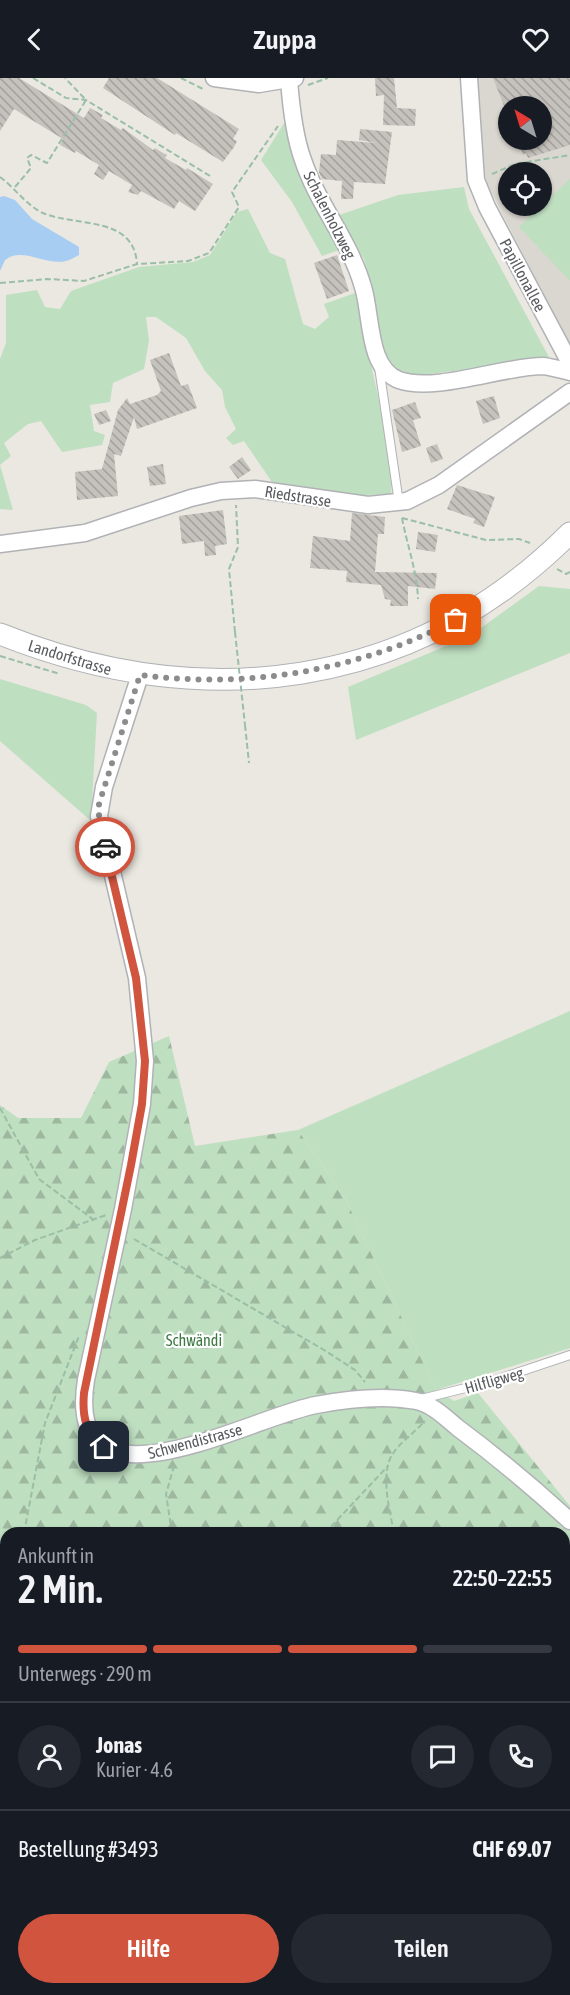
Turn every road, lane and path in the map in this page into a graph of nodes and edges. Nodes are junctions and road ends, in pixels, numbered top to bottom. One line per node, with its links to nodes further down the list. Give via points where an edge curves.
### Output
1 (33, 78): 6 (path, via 66,98)
2 (65, 78): 6 (path)
3 (214, 78): 5 (street, via 259,84)
4 (469, 78): 13 (street, Papillonallee)
5 (292, 79): 17 (street, Schalenholzweg, via 302,158 354,260 366,297)
6 (86, 100): 12 (path); 14 (path, via 47,163 31,155 27,158 31,168)
7 (271, 136): 15 (path, via 232,192 239,207 209,253 188,261)
8 (570, 155): 9 (path)
9 (525, 162)
10 (498, 172): 13 (path)
11 (0, 177): 14 (path)
12 (210, 177)
13 (476, 180): 18 (street, Papillonallee)
14 (15, 188): 15 (path, via 39,211 112,228 130,241 137,252)
15 (137, 264): 16 (path, via 84,281)
16 (0, 283)
17 (377, 357): 19 (street, via 389,374 411,383 544,366); 22 (lane, Schalenholzweg)
18 (570, 363)
19 (570, 372)
20 (570, 392): 22 (street, Riedstrasse)
21 (236, 490): 22 (street, Riedstrasse, via 255,489); 24 (street, Riedstrasse, via 191,498 85,533); 31 (path, bridge, via 238,546 229,569)
22 (401, 510): 25 (path, via 486,540 519,539); 28 (path, via 410,563 417,575)
23 (570, 533): 30 (street, Landorfstrasse, via 488,600 438,629 378,653 274,677 200,680)
24 (0, 544)
25 (535, 545)
26 (557, 570): 27 (path)
27 (570, 572)
28 (418, 599)
29 (0, 634): 30 (street, Landorfstrasse, via 81,663)
30 (140, 675): 33 (street, Schwendistrasse, via 104,786 99,816 135,968 144,1039 142,1104)
31 (249, 763)
32 (0, 1108): 34 (path, via 39,1179)
33 (123, 1209): 34 (path); 35 (street, Schwendistrasse)
34 (94, 1220): 36 (path, via 35,1240)
35 (118, 1230): 39 (path, via 355,1370); 42 (street, Schwendistrasse, via 86,1380 85,1422 95,1440 122,1455)
36 (0, 1258)
37 (81, 1330): 45 (path, via 45,1423)
38 (570, 1355): 40 (lane, Hilfligweg)
39 (378, 1399): 40 (street, Schwendistrasse); 42 (street, Schwendistrasse, via 315,1405)
40 (416, 1401): 41 (street, Schwendistrasse)
41 (436, 1411): 43 (path, via 392,1455); 44 (street, Schwendistrasse, via 495,1455)
42 (173, 1450): 46 (path, via 174,1467 166,1494)
43 (388, 1466): 47 (path); 48 (path)
44 (570, 1521)
45 (25, 1527)
46 (171, 1527)
47 (332, 1527)
48 (393, 1527)

